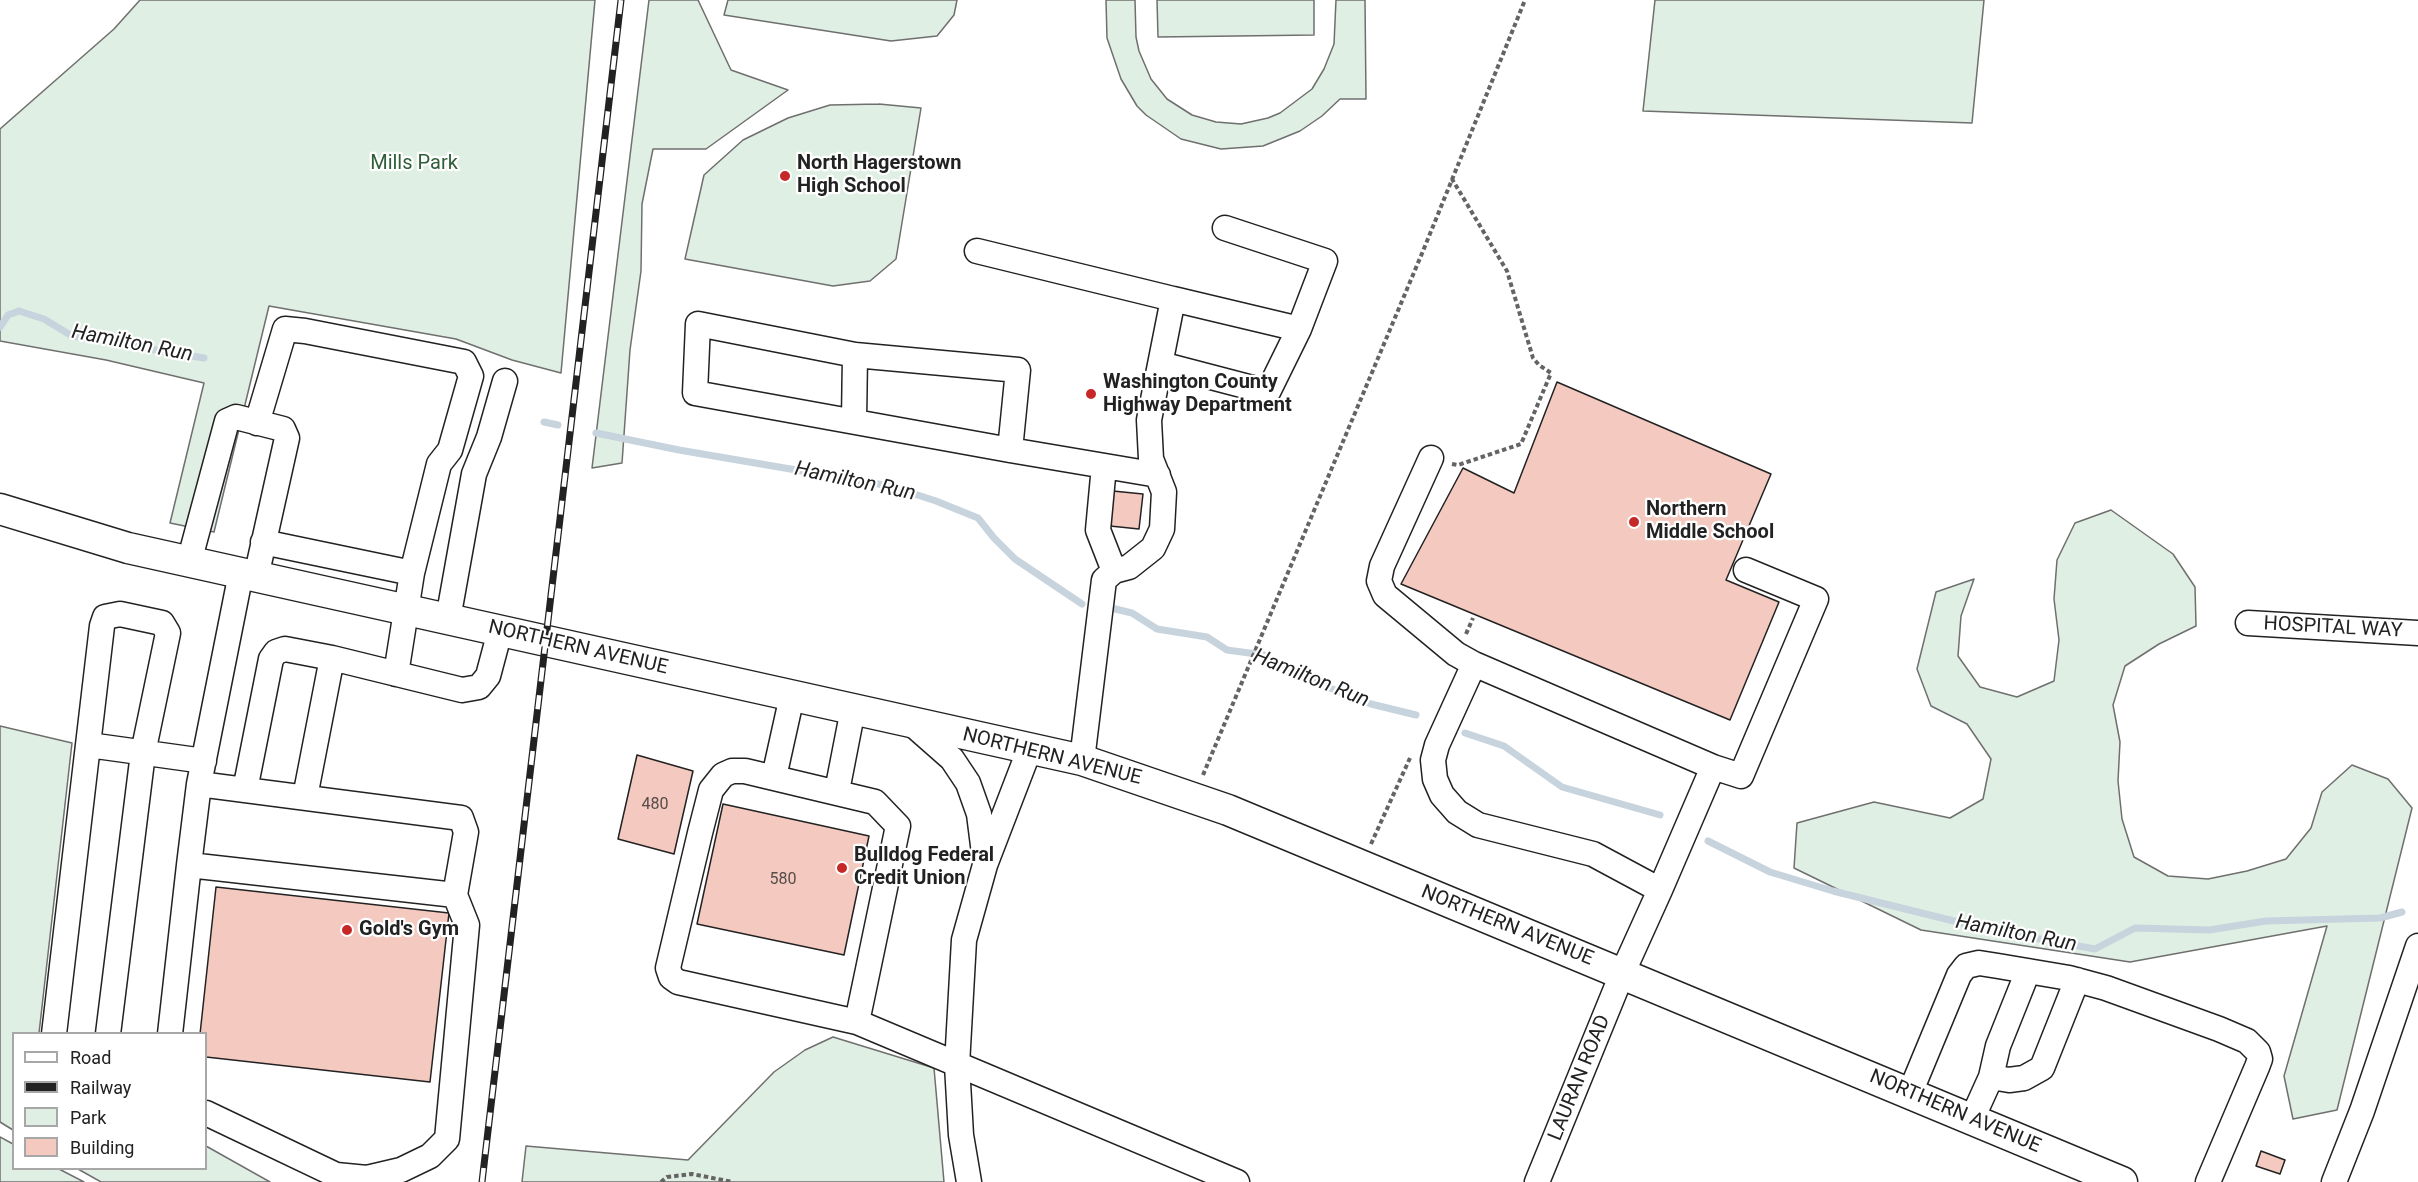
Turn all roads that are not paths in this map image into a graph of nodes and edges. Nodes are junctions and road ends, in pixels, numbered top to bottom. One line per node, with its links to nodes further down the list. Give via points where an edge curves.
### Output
1 (1225, 228): 4 (street, via 1325,261)
2 (977, 251): 3 (street)
3 (1173, 299): 4 (street); 6 (street)
4 (1299, 329): 6 (street, via 1268,392)
5 (855, 355): 8 (street); 8 (street, via 698,324 695,393); 10 (street, via 1018,370)
6 (1161, 364): 13 (street, via 1149,420 1151,459)
7 (505, 381): 22 (street, via 474,474)
8 (854, 422): 10 (street)
9 (257, 423): 15 (street, via 283,429 287,438); 16 (street, via 236,417 227,421); 19 (street, via 285,330 464,362 471,376 450,450 439,464)
10 (1010, 450): 12 (street)
11 (1431, 458): 27 (street, via 1382,566 1379,581 1385,595 1456,654)
12 (1104, 466): 13 (street); 18 (street, via 1098,530)
13 (1158, 475): 18 (street, via 1164,492 1162,529 1153,548 1130,567)
14 (0, 509): 16 (main road, NORTHERN AVENUE)
15 (263, 542): 19 (street); 20 (street)
16 (189, 562): 20 (main road, NORTHERN AVENUE)
17 (1746, 570): 37 (street, via 1816,599 1741,776)
18 (1114, 572): 35 (street, via 1104,580 1101,594)
19 (412, 573): 21 (street)
20 (248, 575): 21 (main road, NORTHERN AVENUE); 36 (street)
21 (407, 610): 22 (main road, NORTHERN AVENUE); 28 (street)
22 (448, 619): 24 (main road, NORTHERN AVENUE)
23 (2248, 623): 25 (street, HOSPITAL WAY)
24 (500, 631): 28 (street, via 488,676 479,687 462,690); 29 (main road, NORTHERN AVENUE)
25 (2418, 633)
26 (332, 658): 28 (street); 40 (street, via 285,649 271,659); 42 (street)
27 (1474, 664): 37 (street); 45 (street, via 1435,753 1435,779 1442,795 1457,812 1478,825 1593,854)
28 (396, 674)
29 (792, 696): 30 (main road, NORTHERN AVENUE); 38 (street)
30 (853, 709): 31 (main road, NORTHERN AVENUE); 41 (street)
31 (910, 722): 33 (main road, NORTHERN AVENUE); 44 (street, via 952,759 968,783 979,814)
32 (89, 746): 34 (street); 34 (street, via 102,626 105,617 120,614 162,623 168,633); 52 (street)
33 (1030, 748): 35 (main road, NORTHERN AVENUE); 44 (street)
34 (143, 753): 36 (street); 53 (street)
35 (1082, 760): 49 (main road, NORTHERN AVENUE, via 1228,810)
36 (204, 761): 39 (street)
37 (1713, 767): 45 (street, LAURAN ROAD)
38 (774, 777): 41 (street); 51 (street, via 732,771 723,775 711,790 668,968 671,977 678,982)
39 (200, 784): 40 (street); 43 (street)
40 (245, 790): 42 (street)
41 (837, 791): 51 (street, via 875,802 898,826)
42 (305, 797): 46 (street, via 461,818 466,832)
43 (189, 865): 46 (street); 54 (street)
44 (985, 865): 55 (street, via 963,940)
45 (1660, 890): 49 (street, LAURAN ROAD)
46 (455, 895): 58 (street, via 467,926 447,1139 430,1156 401,1170 367,1178 336,1175)
47 (2418, 946): 65 (street)
48 (2028, 971): 50 (street); 56 (street, via 1998,1046); 57 (street, via 1979,963 1966,966)
49 (1622, 974): 57 (main road, NORTHERN AVENUE); 62 (street, LAURAN ROAD)
50 (2077, 980): 56 (street, via 2042,1068 2024,1078); 64 (street, via 2219,1029 2247,1041 2258,1052 2257,1067)
51 (857, 1022): 55 (street)
52 (54, 1032)
53 (108, 1032)
54 (170, 1032)
55 (957, 1065): 60 (street, via 961,1135); 61 (street)
56 (1991, 1077): 59 (street)
57 (1910, 1093): 59 (main road, NORTHERN AVENUE)
58 (207, 1113)
59 (1972, 1119): 63 (main road, NORTHERN AVENUE)
60 (969, 1182)
61 (1237, 1182)
62 (1537, 1182)
63 (2122, 1182)
64 (2208, 1182)
65 (2334, 1182)

